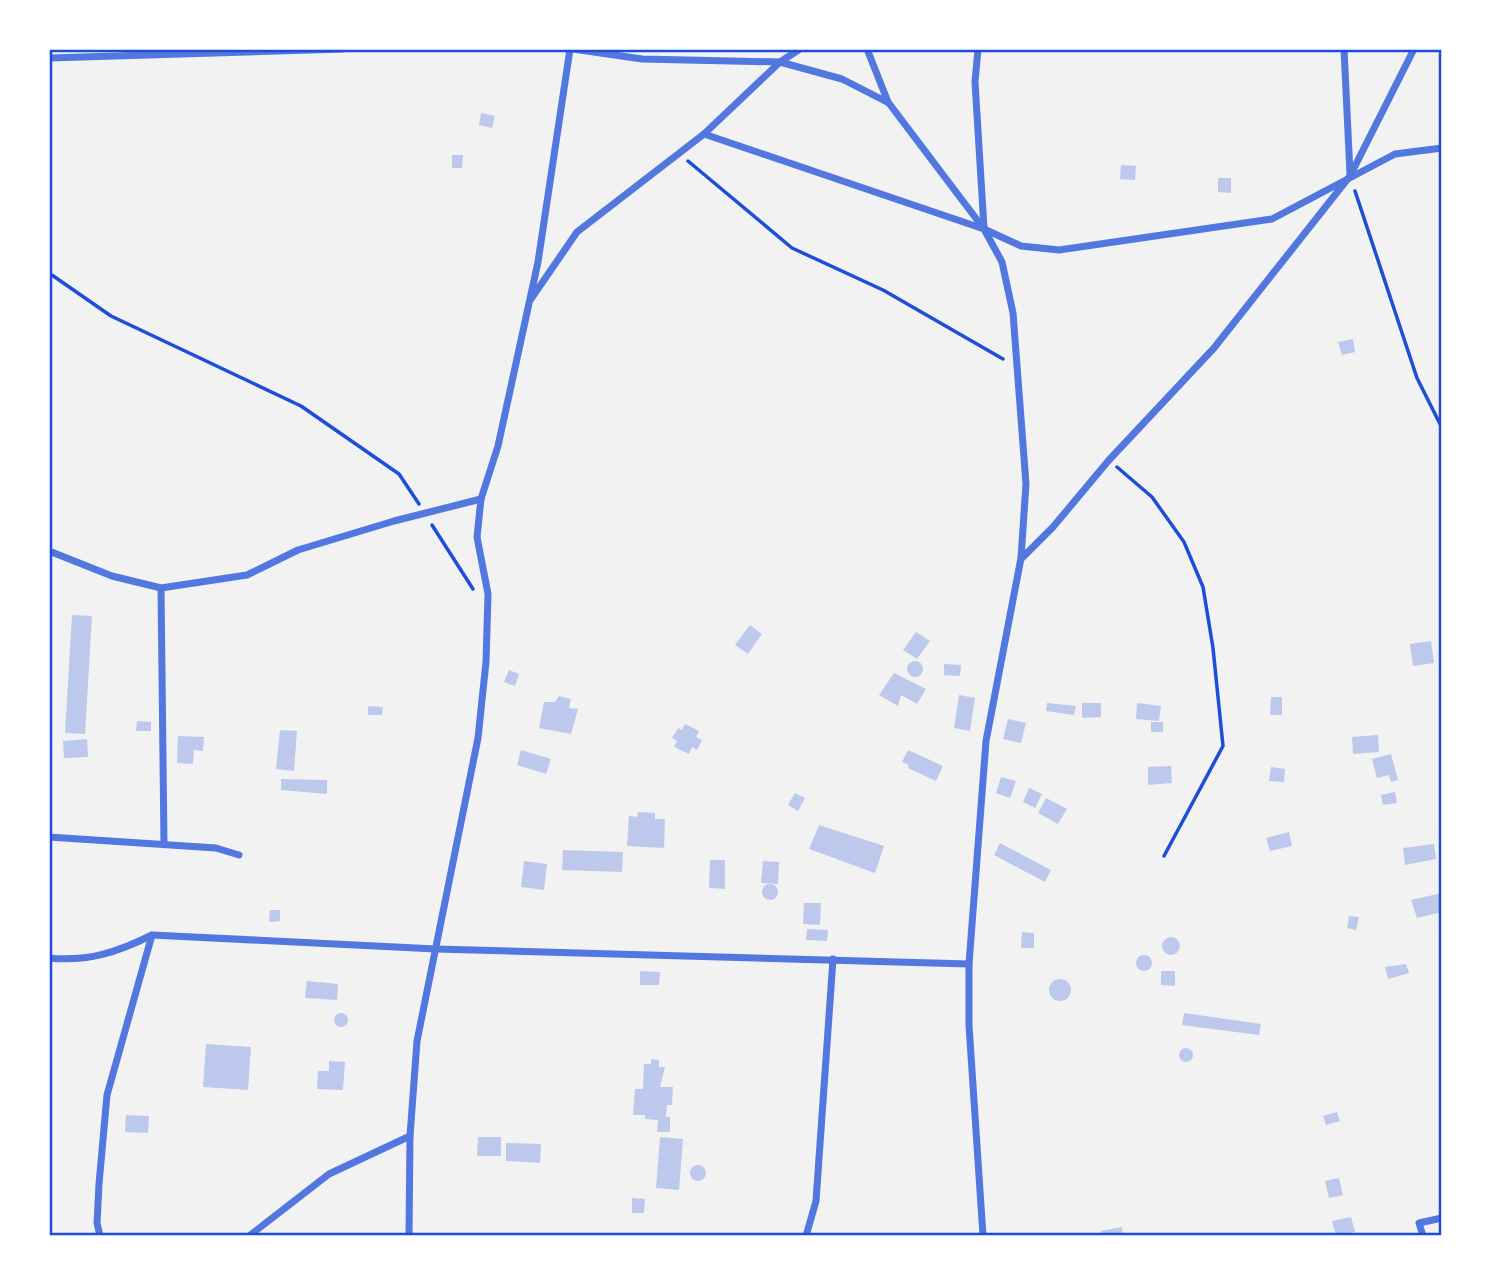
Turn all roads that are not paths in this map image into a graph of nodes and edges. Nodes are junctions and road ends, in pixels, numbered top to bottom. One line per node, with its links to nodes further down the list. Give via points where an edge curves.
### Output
1 (342, 49): 8 (street)
2 (572, 49): 9 (street, via 642,59); 15 (street)
3 (800, 49): 9 (street)
4 (867, 49): 10 (street)
5 (978, 49): 14 (street, via 975,82)
6 (1344, 49): 13 (street)
7 (1414, 49): 13 (street)
8 (49, 58)
9 (780, 62): 10 (street, via 842,79); 11 (street)
10 (888, 102): 14 (street)
11 (704, 134): 14 (street); 15 (street, via 577,232)
12 (1442, 148): 13 (street, via 1395,154)
13 (1350, 176): 14 (street, via 1272,219 1059,250 1021,246); 18 (street, via 1214,348)
14 (984, 229): 18 (street, via 1002,262 1013,313 1026,484)
15 (529, 303): 16 (street, via 498,446)
16 (481, 499): 19 (street, via 298,550 247,575); 24 (street, via 477,537 488,594 485,674 478,738)
17 (49, 551): 19 (street, via 112,576)
18 (1021, 558): 27 (street, via 986,741)
19 (161, 588): 21 (street)
20 (49, 837): 21 (street)
21 (164, 844): 22 (street, via 216,848)
22 (239, 855)
23 (152, 935): 24 (street); 25 (street, via 110,953 75,960); 30 (street, via 107,1095 97,1223)
24 (436, 949): 26 (street); 28 (street, via 417,1041)
25 (49, 958)
26 (833, 959): 27 (street); 33 (street, via 817,1200)
27 (970, 964): 34 (street, via 968,1025)
28 (410, 1136): 31 (street, via 329,1174); 32 (street)
29 (1442, 1218): 35 (street, via 1419,1223)
30 (100, 1236)
31 (249, 1236)
32 (409, 1236)
33 (806, 1236)
34 (983, 1236)
35 (1423, 1236)

